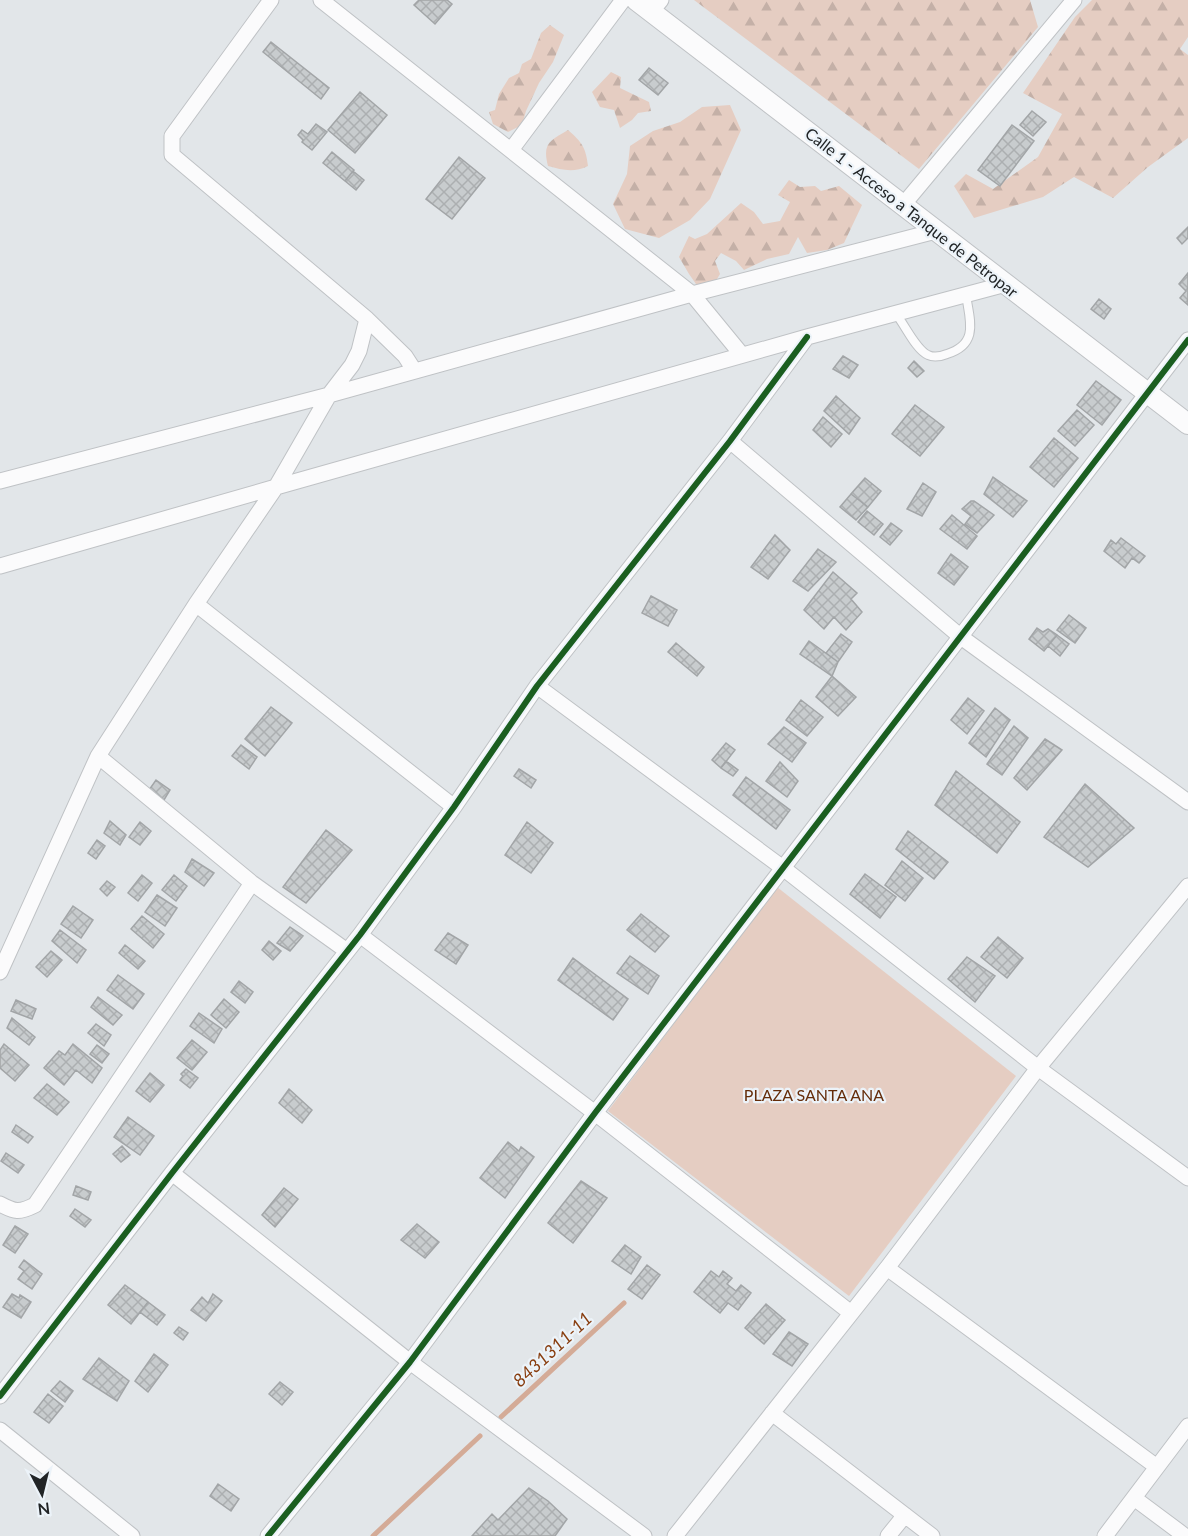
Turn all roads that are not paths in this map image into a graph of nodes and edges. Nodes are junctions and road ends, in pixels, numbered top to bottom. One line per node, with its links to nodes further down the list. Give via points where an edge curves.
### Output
1 (271, 0): 13 (street, via 172,136 172,154)
2 (321, 0): 6 (street)
3 (623, 0): 6 (street)
4 (1074, 0): 7 (street)
5 (650, 4): 7 (street, Calle 1 - Acceso a Tanque de Petropar)
6 (511, 150): 10 (street)
7 (903, 205): 8 (street, Calle 1 - Acceso a Tanque de Petropar)
8 (936, 231): 9 (street, Calle 1 - Acceso a Tanque de Petropar); 10 (street)
9 (1006, 284): 11 (street); 18 (street, Calle 1 - Acceso a Tanque de Petropar)
10 (692, 294): 16 (street); 17 (street)
11 (966, 295): 12 (street); 12 (lane, via 972,331 960,349 943,355 929,355 921,349)
12 (896, 314): 14 (street)
13 (367, 319): 17 (street); 19 (street, via 352,365)
14 (807, 337): 16 (street); 21 (street)
15 (1188, 340): 18 (street)
16 (742, 355): 23 (street)
17 (414, 370): 19 (street)
18 (1147, 393): 20 (street, Calle 1 - Acceso a Tanque de Petropar); 26 (street)
19 (328, 394): 22 (street); 23 (street)
20 (1188, 424)
21 (730, 441): 26 (street); 27 (street)
22 (0, 482)
23 (276, 487): 24 (street); 25 (street)
24 (0, 566)
25 (196, 604): 28 (street); 30 (street)
26 (961, 637): 29 (street); 31 (street)
27 (537, 686): 30 (street); 31 (street)
28 (98, 756): 32 (street); 36 (street)
29 (1188, 802)
30 (454, 807): 34 (street)
31 (783, 868): 37 (street); 38 (street)
32 (252, 883): 35 (street); 41 (street, via 35,1205 13,1211)
33 (1188, 886): 37 (street)
34 (360, 935): 35 (street); 38 (street)
35 (346, 951): 39 (street)
36 (0, 972)
37 (1038, 1068): 40 (street); 42 (street)
38 (595, 1113): 43 (street); 44 (street)
39 (172, 1173): 44 (street); 45 (street)
40 (1188, 1178)
41 (0, 1203)
42 (887, 1268): 43 (street); 49 (street)
43 (851, 1313): 46 (street)
44 (410, 1362): 53 (street); 54 (street)
45 (0, 1396)
46 (772, 1413): 51 (street); 55 (street)
47 (1188, 1426): 49 (street)
48 (0, 1430): 52 (street)
49 (1157, 1467): 50 (street)
50 (1134, 1498): 58 (street); 59 (street)
51 (905, 1515): 56 (street); 57 (street)
52 (132, 1536)
53 (268, 1536)
54 (644, 1536)
55 (675, 1536)
56 (888, 1536)
57 (932, 1536)
58 (1105, 1536)
59 (1185, 1536)

